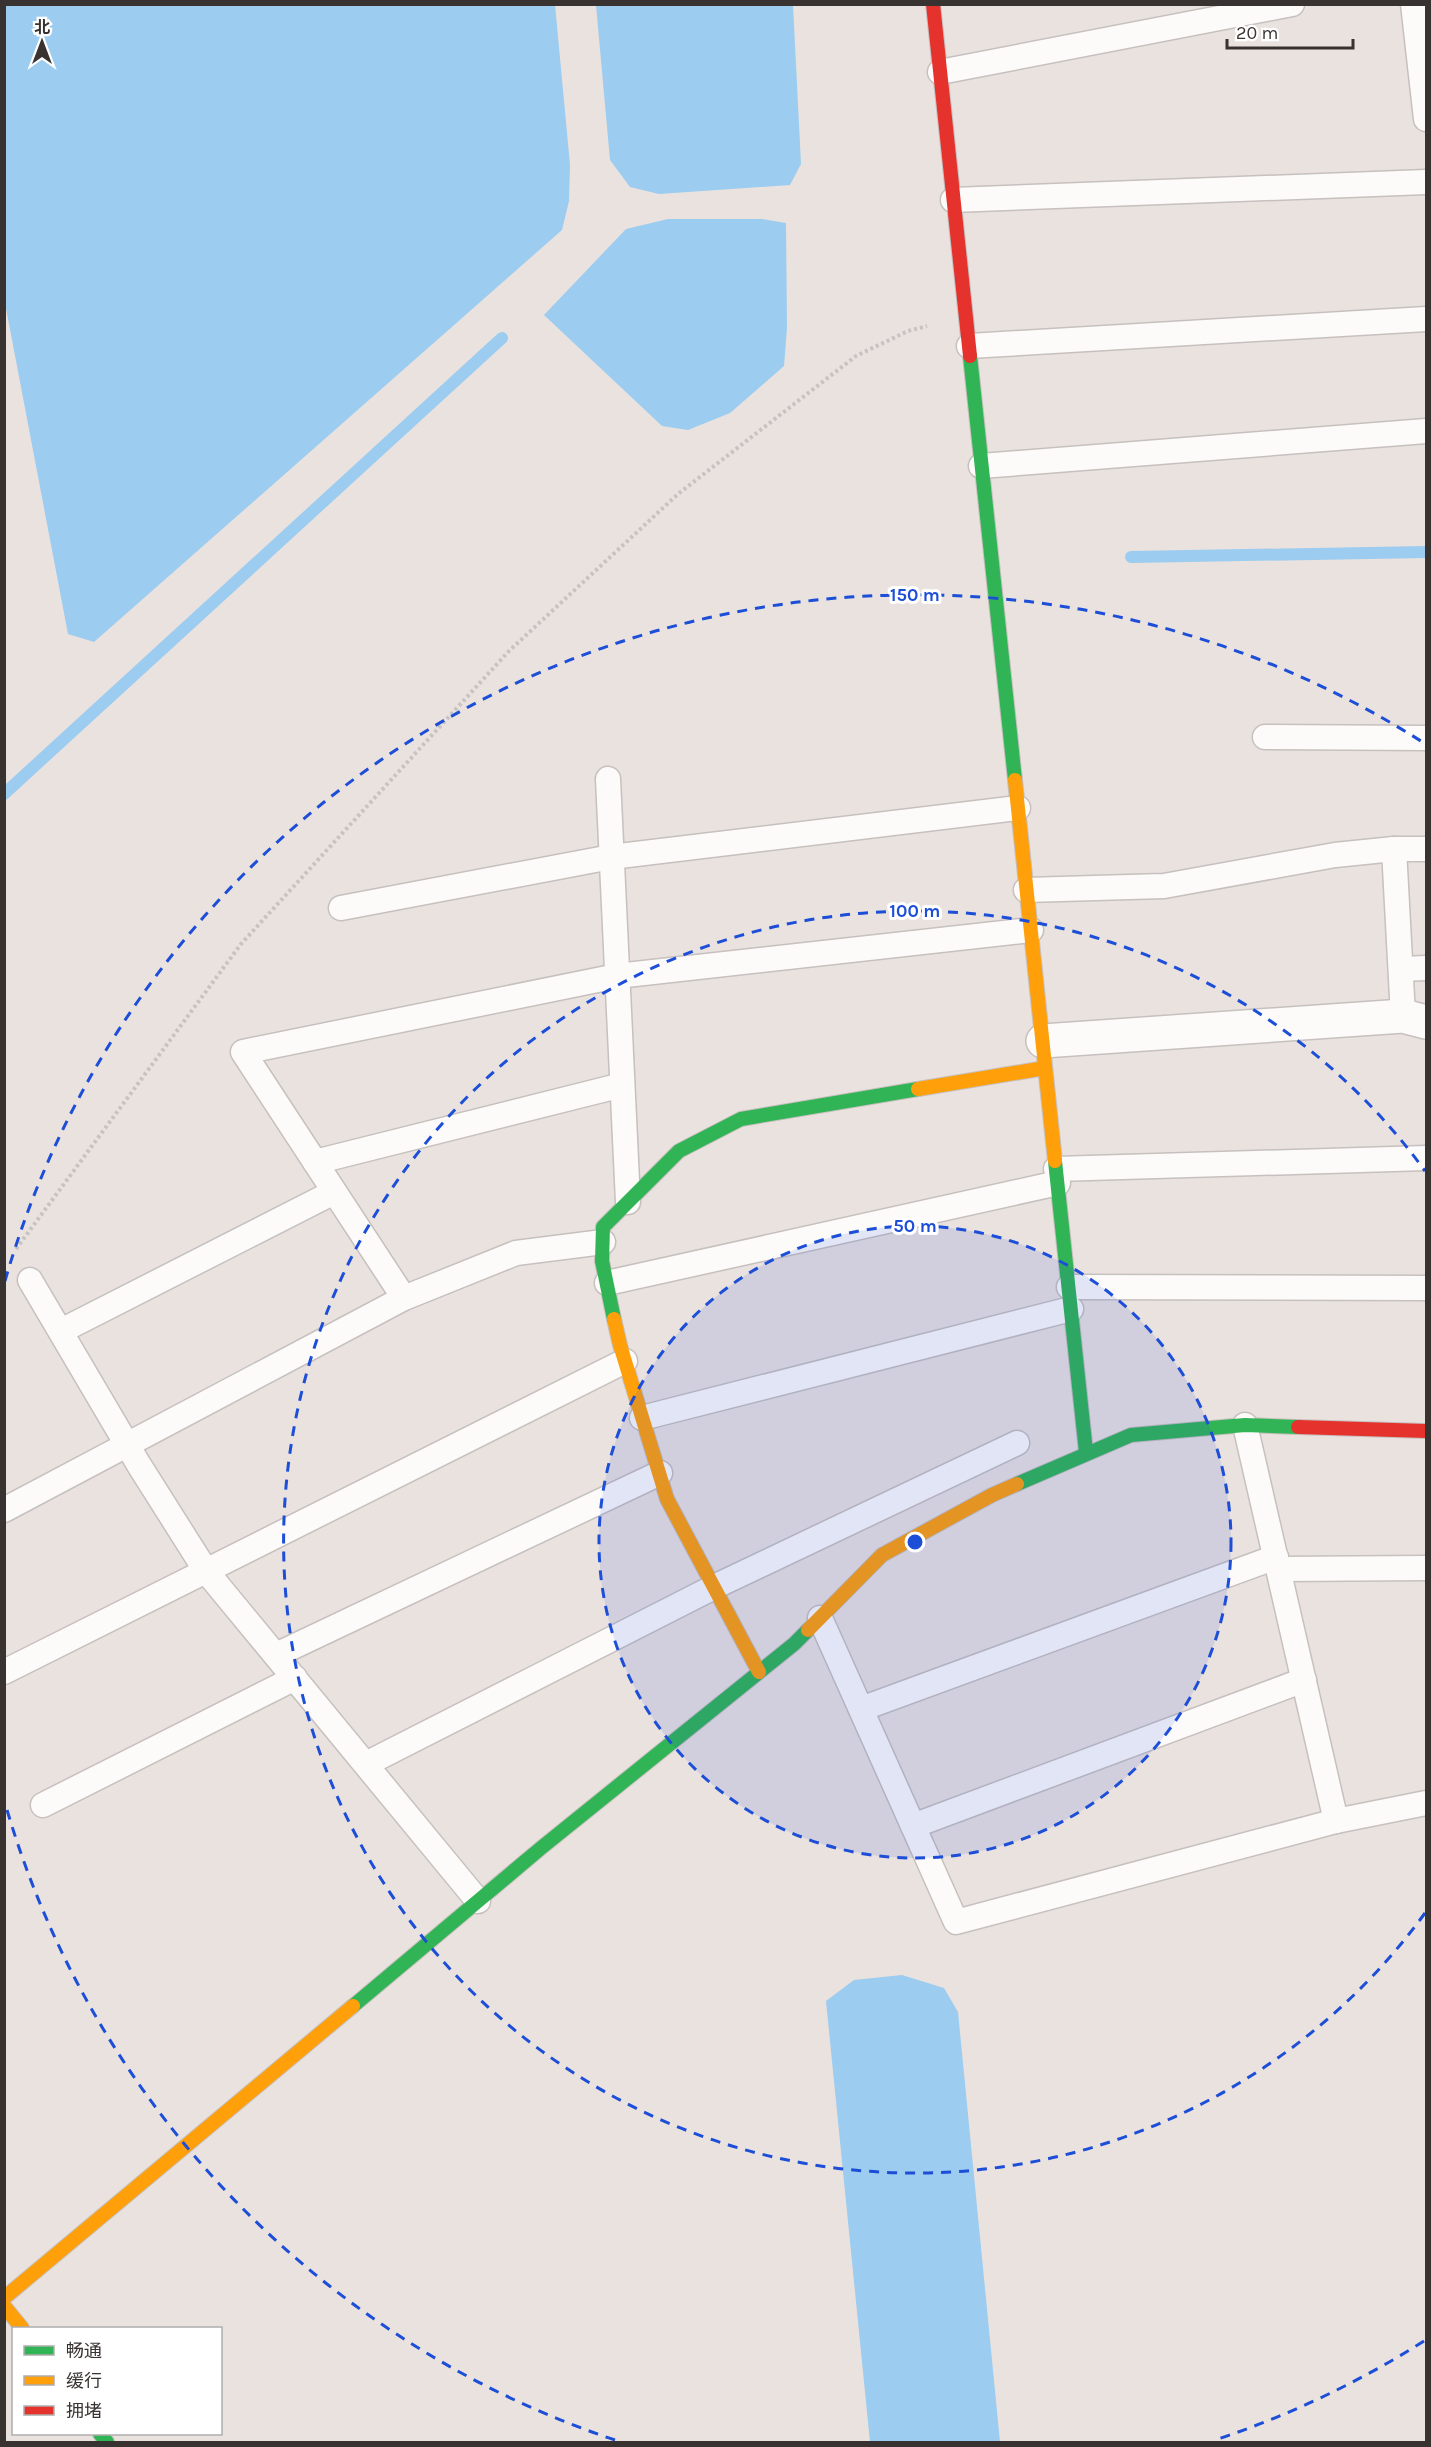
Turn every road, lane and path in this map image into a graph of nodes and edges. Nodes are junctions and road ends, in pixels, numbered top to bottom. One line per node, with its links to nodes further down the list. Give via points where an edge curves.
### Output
1 (933, 4): 4 (street)
2 (1292, 4): 4 (lane)
3 (1413, 4): 5 (lane)
4 (940, 72): 7 (street)
5 (1426, 119)
6 (1426, 182): 7 (lane)
7 (953, 200): 8 (street)
8 (966, 317): 10 (street); 35 (path, via 908,331 856,356 678,494 509,651 241,944)
9 (1426, 319): 10 (lane)
10 (969, 346): 12 (street)
11 (1426, 431): 12 (lane)
12 (981, 466): 16 (street)
13 (1265, 737): 14 (lane)
14 (1426, 738)
15 (608, 779): 19 (lane)
16 (1017, 808): 19 (lane); 20 (street)
17 (1394, 849): 18 (lane); 20 (lane, via 1335,855 1164,886); 24 (lane)
18 (1426, 849)
19 (611, 857): 21 (lane); 25 (lane)
20 (1026, 890): 22 (street)
21 (341, 908)
22 (1031, 930): 25 (lane); 27 (street)
23 (1426, 968): 24 (lane)
24 (1402, 969): 26 (lane)
25 (617, 976): 28 (lane); 30 (lane, via 243,1052)
26 (1415, 1019): 27 (street)
27 (1044, 1054): 31 (street); 33 (street, via 741,1119 680,1151)
28 (622, 1085): 30 (lane); 33 (lane)
29 (1426, 1158): 31 (lane)
30 (315, 1162): 32 (lane)
31 (1057, 1176): 37 (lane); 40 (street)
32 (334, 1192): 39 (lane); 41 (lane)
33 (628, 1202): 34 (street, via 603,1227)
34 (603, 1242): 37 (street); 39 (lane, via 516,1253)
35 (11, 1254)
36 (30, 1280): 41 (lane)
37 (607, 1283): 42 (street)
38 (1426, 1288): 40 (lane)
39 (404, 1298): 47 (lane)
40 (1070, 1298): 43 (lane); 48 (street)
41 (61, 1331): 47 (lane)
42 (625, 1361): 43 (street); 53 (lane)
43 (642, 1418): 49 (street)
44 (1245, 1425): 45 (street); 48 (street, via 1131,1435); 51 (lane)
45 (1426, 1431)
46 (1017, 1443): 54 (lane)
47 (127, 1445): 50 (lane); 53 (lane)
48 (1086, 1452): 55 (street, via 992,1495 882,1555)
49 (660, 1473): 54 (street, via 667,1499); 56 (lane)
50 (4, 1510)
51 (1277, 1563): 52 (lane); 60 (lane); 61 (lane)
52 (1426, 1568)
53 (206, 1571): 56 (lane); 57 (lane)
54 (714, 1587): 58 (street); 62 (lane)
55 (820, 1618): 58 (street); 61 (lane)
56 (276, 1655): 59 (lane)
57 (4, 1672)
58 (759, 1672): 67 (street)
59 (295, 1678): 62 (lane); 64 (lane)
60 (1304, 1680): 65 (lane); 66 (lane)
61 (861, 1709): 66 (lane)
62 (366, 1764): 67 (lane)
63 (1426, 1803): 65 (lane)
64 (42, 1805)
65 (1336, 1821): 66 (lane, via 956,1922)
66 (913, 1826)
67 (478, 1900): 68 (street)
68 (4, 2298)
69 (4, 2306): 70 (street)
70 (21, 2327)

